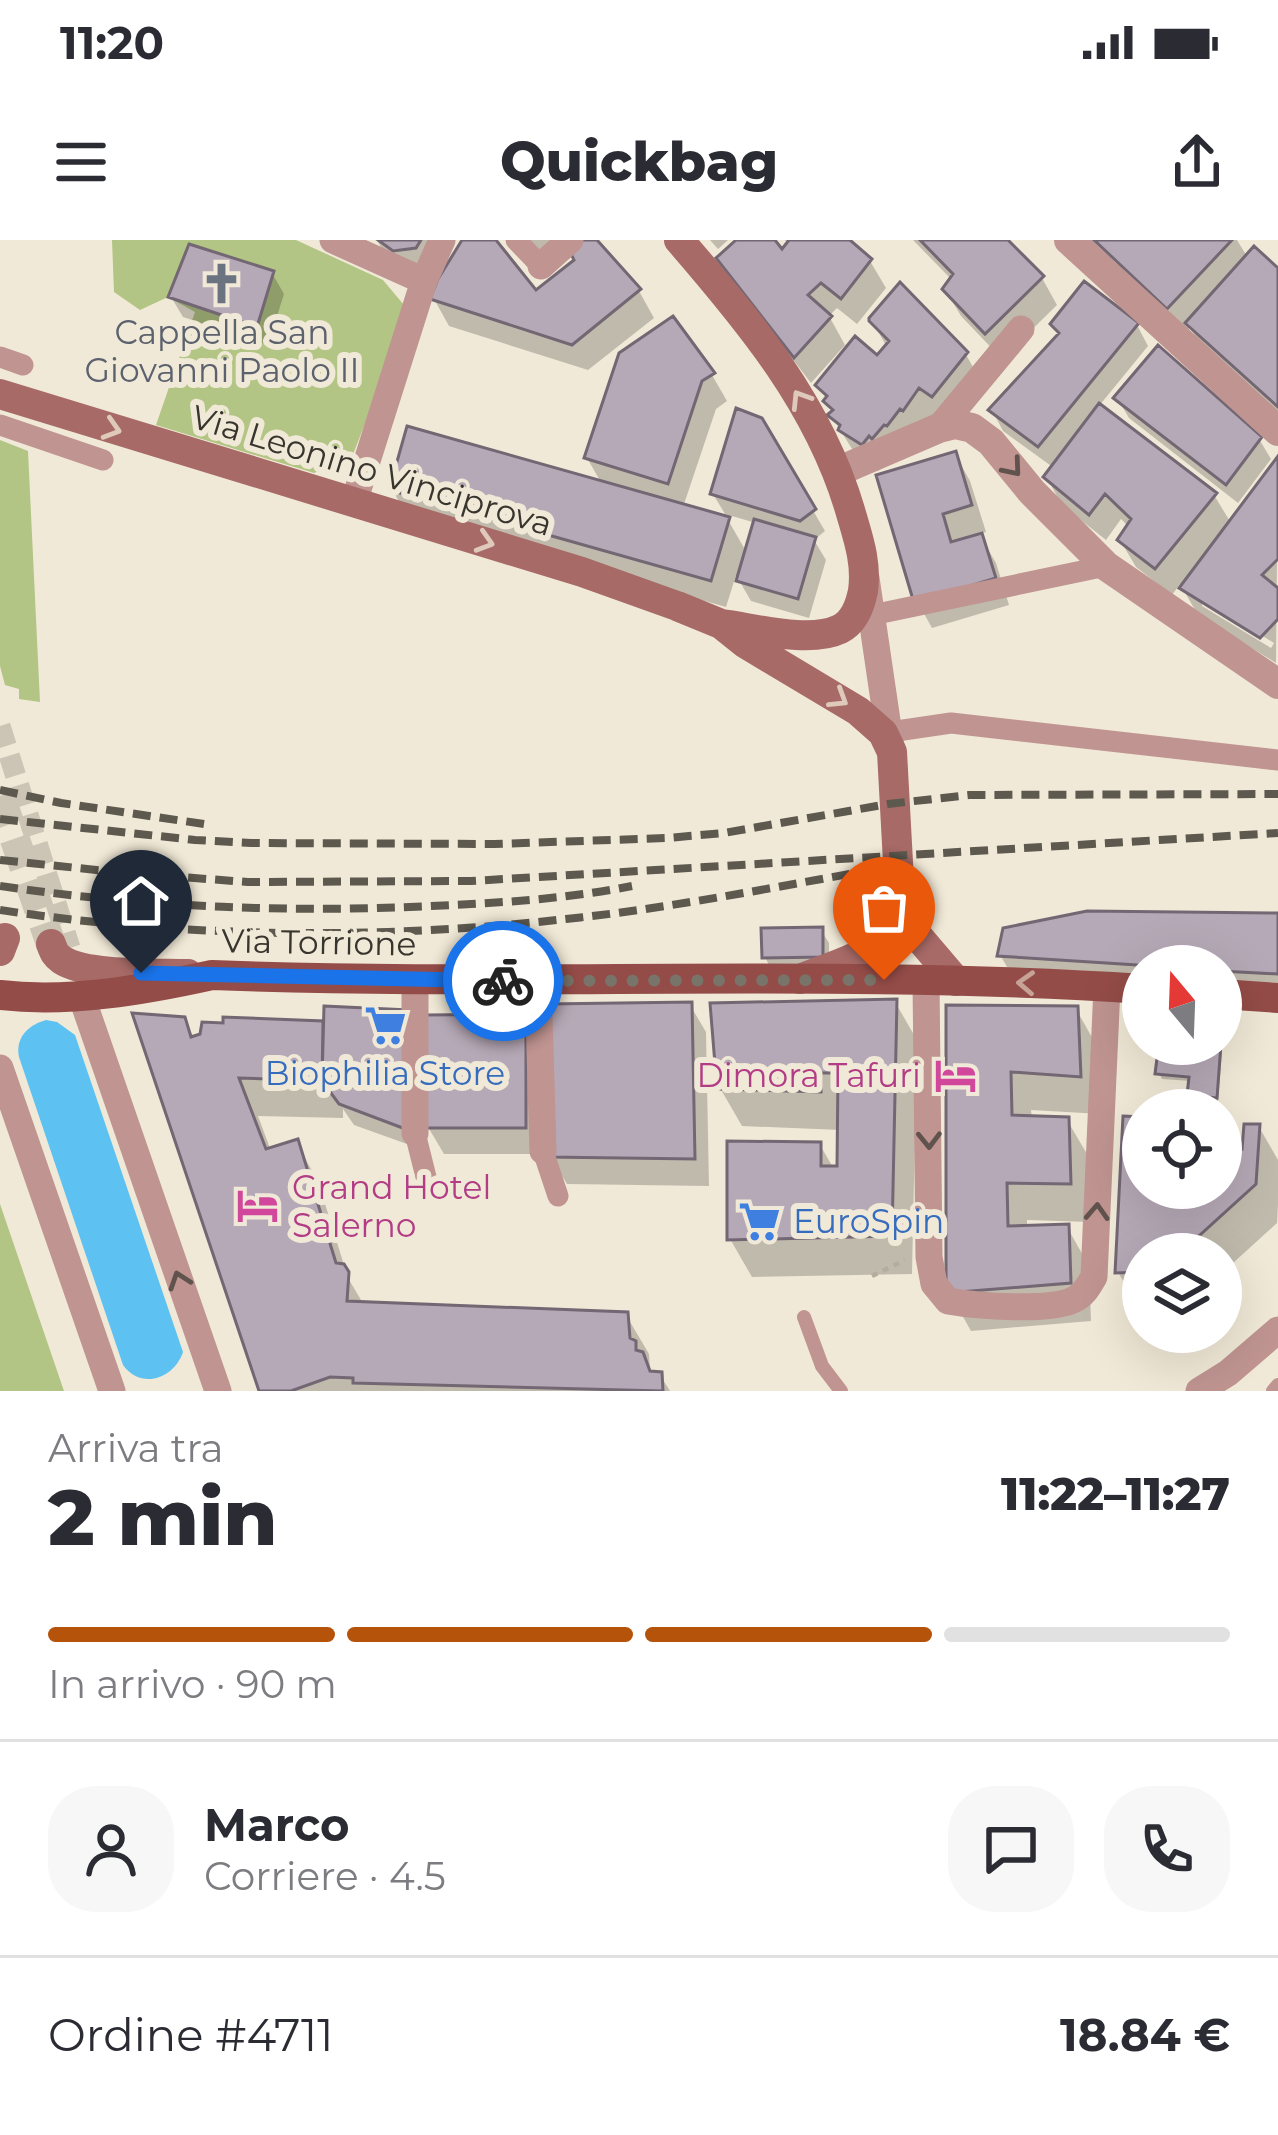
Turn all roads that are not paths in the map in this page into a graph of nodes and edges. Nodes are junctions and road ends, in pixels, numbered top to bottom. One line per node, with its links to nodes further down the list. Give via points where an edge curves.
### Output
1 (333, 240): 8 (street)
2 (442, 240): 8 (street)
3 (516, 240): 7 (street)
4 (570, 240): 7 (street)
5 (679, 240): 17 (main road, one-way to 5, via 772,354)
6 (1069, 240): 15 (street)
7 (541, 266)
8 (424, 281): 18 (street)
9 (1022, 329): 14 (street)
10 (0, 357): 11 (street)
11 (23, 364)
12 (0, 394): 18 (main road, Via Leonino Vinciprova, one-way to 18)
13 (0, 424): 16 (street)
14 (939, 428): 17 (street); 19 (street, one-way to 19, via 972,428 991,442)
15 (1278, 431)
16 (103, 460)
17 (838, 471): 20 (main road)
18 (354, 502): 22 (main road, Via Leonino Vinciprova, one-way to 22)
19 (1106, 566): 21 (street); 23 (street)
20 (865, 572): 21 (street); 22 (main road, Via Leonino Vinciprova, via 858,609 838,630)
21 (872, 615): 24 (street)
22 (721, 623): 24 (main road, Via Leonino Vinciprova, one-way to 24, via 858,711)
23 (1278, 684)
24 (889, 744): 25 (street, via 951,723); 26 (main road)
25 (1278, 760)
26 (900, 899): 30 (main road, via 898,923 882,940); 32 (main road)
27 (51, 944): 28 (main road, via 59,958 92,969)
28 (212, 975): 29 (main road, Via Torrione); 36 (main road, Via Torrione)
29 (416, 979): 31 (main road, Via Torrione); 40 (street)
30 (799, 979): 31 (main road, Via Torrione); 32 (main road, Via Torrione)
31 (538, 981): 41 (street)
32 (941, 981): 33 (main road, Via Torrione, one-way to 32); 33 (street, one-way to 33, via 929,1258 948,1301 982,1307 1066,1304 1094,1276)
33 (1107, 987): 34 (main road, Via Torrione)
34 (1122, 988)
35 (0, 995): 36 (main road, Via Torrione)
36 (81, 995): 48 (street, one-way to 36)
37 (1242, 995): 38 (main road)
38 (1278, 998)
39 (0, 1068): 47 (street)
40 (415, 1133): 42 (street)
41 (543, 1151): 43 (street)
42 (428, 1186)
43 (558, 1196)
44 (805, 1318): 49 (lane)
45 (1278, 1330): 46 (street)
46 (1230, 1382): 50 (street)
47 (112, 1391)
48 (218, 1391)
49 (840, 1391)
50 (1198, 1391)

